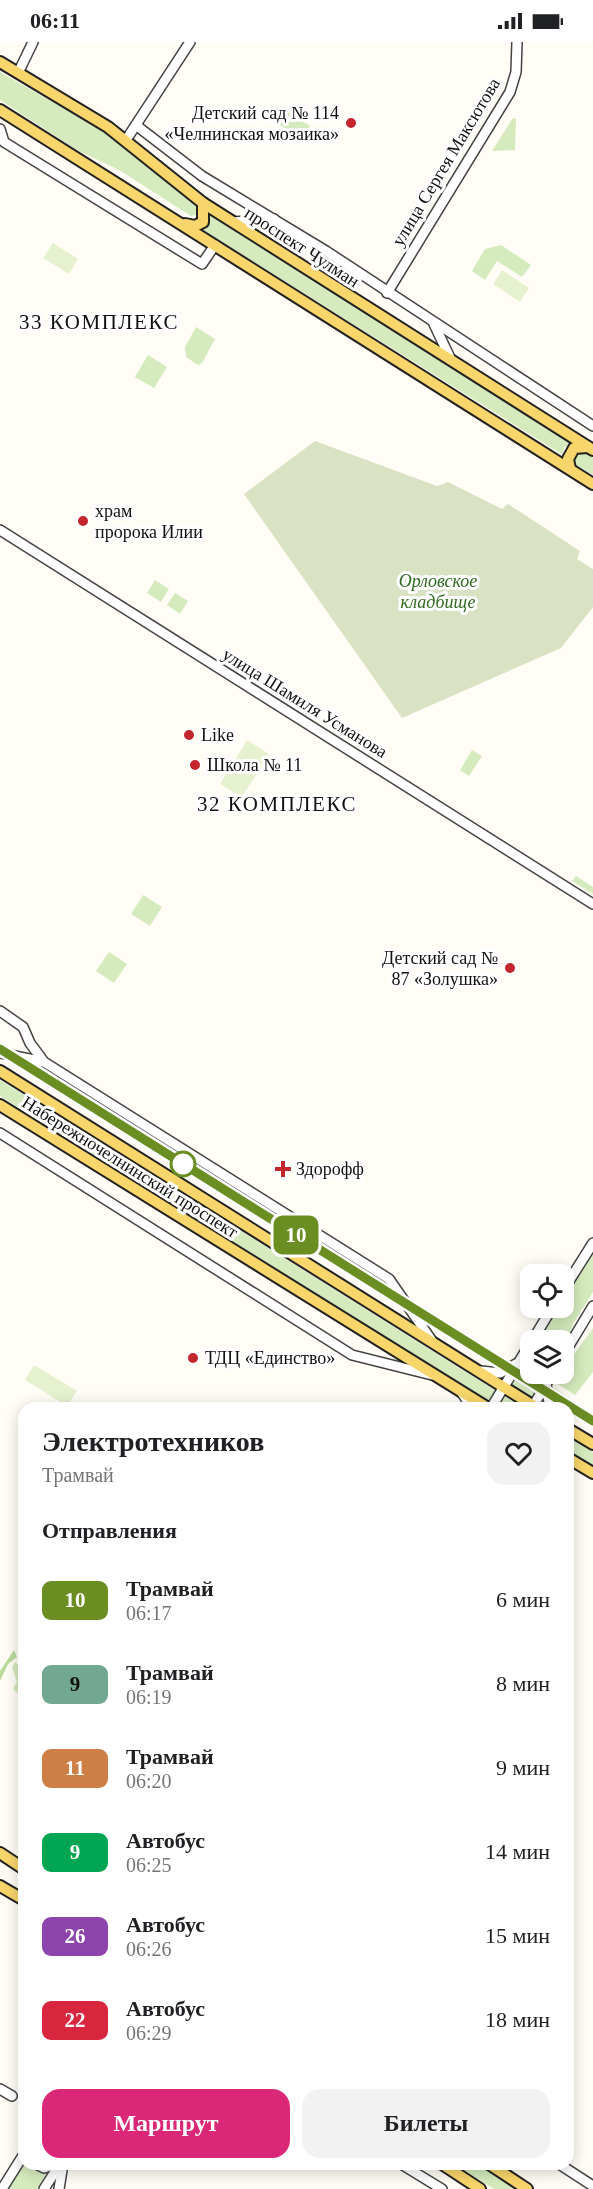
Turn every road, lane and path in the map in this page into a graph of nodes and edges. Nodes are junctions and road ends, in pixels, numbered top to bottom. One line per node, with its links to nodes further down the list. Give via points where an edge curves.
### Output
1 (33, 42): 5 (street)
2 (190, 42): 7 (street)
3 (516, 42): 15 (street, улица Сергея Максютова, via 516,72 510,92)
4 (0, 62): 5 (main road, проспект Чулман)
5 (19, 71): 9 (main road, проспект Чулман)
6 (0, 110): 13 (main road)
7 (136, 126): 9 (street); 11 (street, via 202,176)
8 (0, 129): 14 (street, via 4,142 202,264)
9 (126, 140): 10 (main road, проспект Чулман)
10 (203, 203): 12 (main road, проспект Чулман); 13 (main road, via 202,222 195,226)
11 (274, 219): 12 (street); 15 (street)
12 (233, 222): 17 (main road, проспект Чулман)
13 (182, 224): 14 (main road)
14 (215, 245): 20 (main road)
15 (387, 293): 16 (street)
16 (434, 323): 17 (street); 18 (street)
17 (451, 360): 19 (main road, проспект Чулман)
18 (593, 426)
19 (591, 449): 20 (main road, via 574,448 568,459)
20 (570, 469): 21 (main road)
21 (593, 484)
22 (0, 530): 23 (street, улица Шамиля Усманова)
23 (593, 904)
24 (0, 1011): 26 (street, via 23,1027)
25 (0, 1053): 26 (street)
26 (44, 1062): 34 (street, via 389,1279)
27 (0, 1071): 34 (main road, Набережночелнинский проспект)
28 (0, 1105): 37 (main road, Набережночелнинский проспект)
29 (0, 1133): 37 (street, via 352,1355)
30 (592, 1245): 31 (street)
31 (574, 1273)
32 (593, 1306): 33 (street)
33 (574, 1337)
34 (435, 1346): 36 (main road, Набережночелнинский проспект)
35 (520, 1361): 36 (street, via 500,1373); 39 (street)
36 (474, 1368): 39 (main road, Набережночелнинский проспект)
37 (434, 1376): 40 (main road, Набережночелнинский проспект)
38 (546, 1384): 45 (street); 46 (street)
39 (504, 1387): 43 (street); 44 (main road, Набережночелнинский проспект)
40 (460, 1391): 41 (street); 42 (main road, Набережночелнинский проспект)
41 (468, 1402)
42 (479, 1402)
43 (493, 1402)
44 (526, 1402)
45 (537, 1402)
46 (549, 1402)
47 (574, 1433): 48 (main road)
48 (593, 1444)
49 (574, 1462): 50 (main road)
50 (593, 1473)
51 (0, 1853): 52 (main road)
52 (18, 1865)
53 (0, 1886): 54 (main road)
54 (18, 1896)
55 (0, 2089): 56 (street)
56 (12, 2096)
57 (18, 2164): 65 (street)
58 (56, 2170): 66 (street)
59 (60, 2170): 67 (street)
60 (411, 2170): 68 (street)
61 (451, 2170): 69 (main road)
62 (498, 2170): 70 (main road)
63 (568, 2170): 64 (street)
64 (593, 2186)
65 (2, 2189)
66 (44, 2189)
67 (59, 2189)
68 (442, 2189)
69 (480, 2189)
70 (527, 2189)

